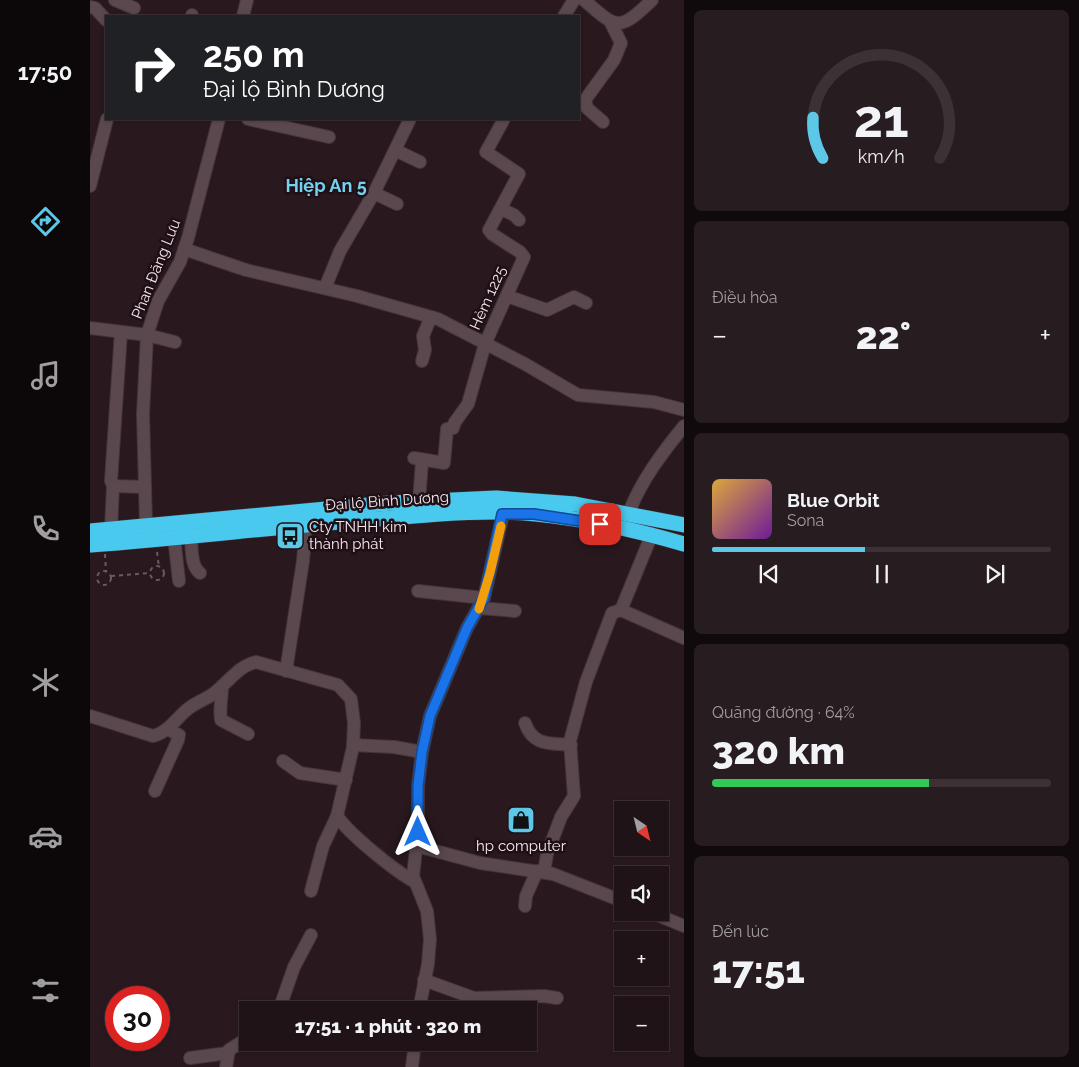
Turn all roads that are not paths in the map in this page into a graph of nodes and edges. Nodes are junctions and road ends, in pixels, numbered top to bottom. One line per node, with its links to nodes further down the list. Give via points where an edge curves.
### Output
1 (115, 0): 7 (street)
2 (246, 0): 8 (street)
3 (574, 0): 9 (street)
4 (584, 0): 11 (street)
5 (652, 0): 11 (street, via 627,22)
6 (90, 7): 10 (street)
7 (135, 8)
8 (243, 15)
9 (565, 15)
10 (105, 19)
11 (611, 23): 17 (street, via 621,43 614,60 585,100 587,108)
12 (106, 120): 21 (street)
13 (219, 120): 26 (street, Phan Đăng Lưu)
14 (253, 120): 18 (street)
15 (410, 120): 19 (street)
16 (503, 120): 24 (street, Hẻm 1225, via 486,152 519,174)
17 (602, 122)
18 (329, 136)
19 (395, 150): 20 (street); 22 (street)
20 (420, 162)
21 (90, 186)
22 (374, 193): 23 (street); 27 (street, via 340,251)
23 (397, 204)
24 (501, 209): 25 (street); 28 (street, Hẻm 1225, via 490,230 524,258)
25 (519, 220)
26 (184, 249): 27 (street, via 246,270); 33 (street, Phan Đăng Lưu, via 158,301)
27 (325, 288): 30 (street)
28 (507, 296): 29 (street, via 547,310 574,298); 35 (street, Hẻm 1225)
29 (586, 303)
30 (431, 317): 35 (street); 36 (street, via 423,336 425,350)
31 (90, 328): 32 (street)
32 (121, 332): 33 (street); 39 (street)
33 (147, 335): 34 (street); 40 (street, Phan Đăng Lưu, via 143,414)
34 (175, 342)
35 (485, 344): 37 (street, via 578,395 654,402); 41 (street, Hẻm 1225, via 468,404 453,428 447,429 444,463 418,459)
36 (422, 361)
37 (684, 410)
38 (684, 426): 43 (street, via 644,480)
39 (113, 486): 40 (street); 47 (street)
40 (145, 487): 44 (street, Phan Đăng Lưu)
41 (419, 502): 43 (highway, Đại lộ Bình Dương, via 496,498 575,504); 44 (highway, Đại lộ Bình Dương)
42 (502, 514): 45 (highway, Đại lộ Bình Dương, via 445,514); 49 (highway, Đại lộ Bình Dương, via 583,520); 57 (street)
43 (628, 515): 46 (highway, Đại lộ Bình Dương)
44 (146, 524): 47 (highway, Đại lộ Bình Dương)
45 (306, 524): 50 (highway, Đại lộ Bình Dương); 61 (street)
46 (684, 525)
47 (111, 529): 48 (highway, Đại lộ Bình Dương)
48 (90, 531)
49 (652, 534): 53 (highway, Đại lộ Bình Dương); 58 (street)
50 (191, 535): 51 (highway, Đại lộ Bình Dương); 54 (street, via 195,568)
51 (174, 537): 52 (highway, Đại lộ Bình Dương); 55 (street)
52 (98, 544)
53 (684, 544)
54 (200, 573)
55 (179, 581)
56 (418, 591): 57 (street)
57 (482, 603): 59 (street); 69 (street, via 467,628 430,716)
58 (621, 610): 60 (street); 68 (street, via 612,613 586,682)
59 (515, 611)
60 (684, 638)
61 (286, 671): 62 (street, via 256,662 247,664); 67 (street, via 338,685 345,690 353,708)
62 (222, 686): 65 (street, via 189,708); 66 (street, via 219,712 222,720)
63 (90, 716): 65 (street, via 152,736)
64 (525, 723): 68 (street, via 528,734 538,742)
65 (167, 729): 72 (street, via 178,735 178,740)
66 (248, 734)
67 (353, 745): 69 (street); 71 (street)
68 (570, 745): 75 (street, via 574,796 561,817)
69 (422, 752): 74 (street)
70 (283, 761): 71 (street, via 300,773)
71 (346, 780): 73 (street)
72 (155, 791)
73 (338, 816): 76 (street, via 397,872); 77 (street, via 323,846)
74 (417, 846): 75 (street, via 480,863); 76 (street)
75 (540, 871): 78 (street); 79 (street)
76 (415, 882): 83 (street, via 426,911 430,939)
77 (311, 891)
78 (614, 898)
79 (524, 906)
80 (669, 920): 81 (street)
81 (684, 926)
82 (311, 935): 85 (street, via 294,967)
83 (424, 980): 84 (street, via 474,998); 86 (street)
84 (557, 998)
85 (283, 1001)
86 (420, 1001)
87 (239, 1042): 89 (street)
88 (414, 1051): 92 (street)
89 (228, 1053): 90 (street); 91 (street)
90 (190, 1058)
91 (226, 1067)
92 (412, 1067)

